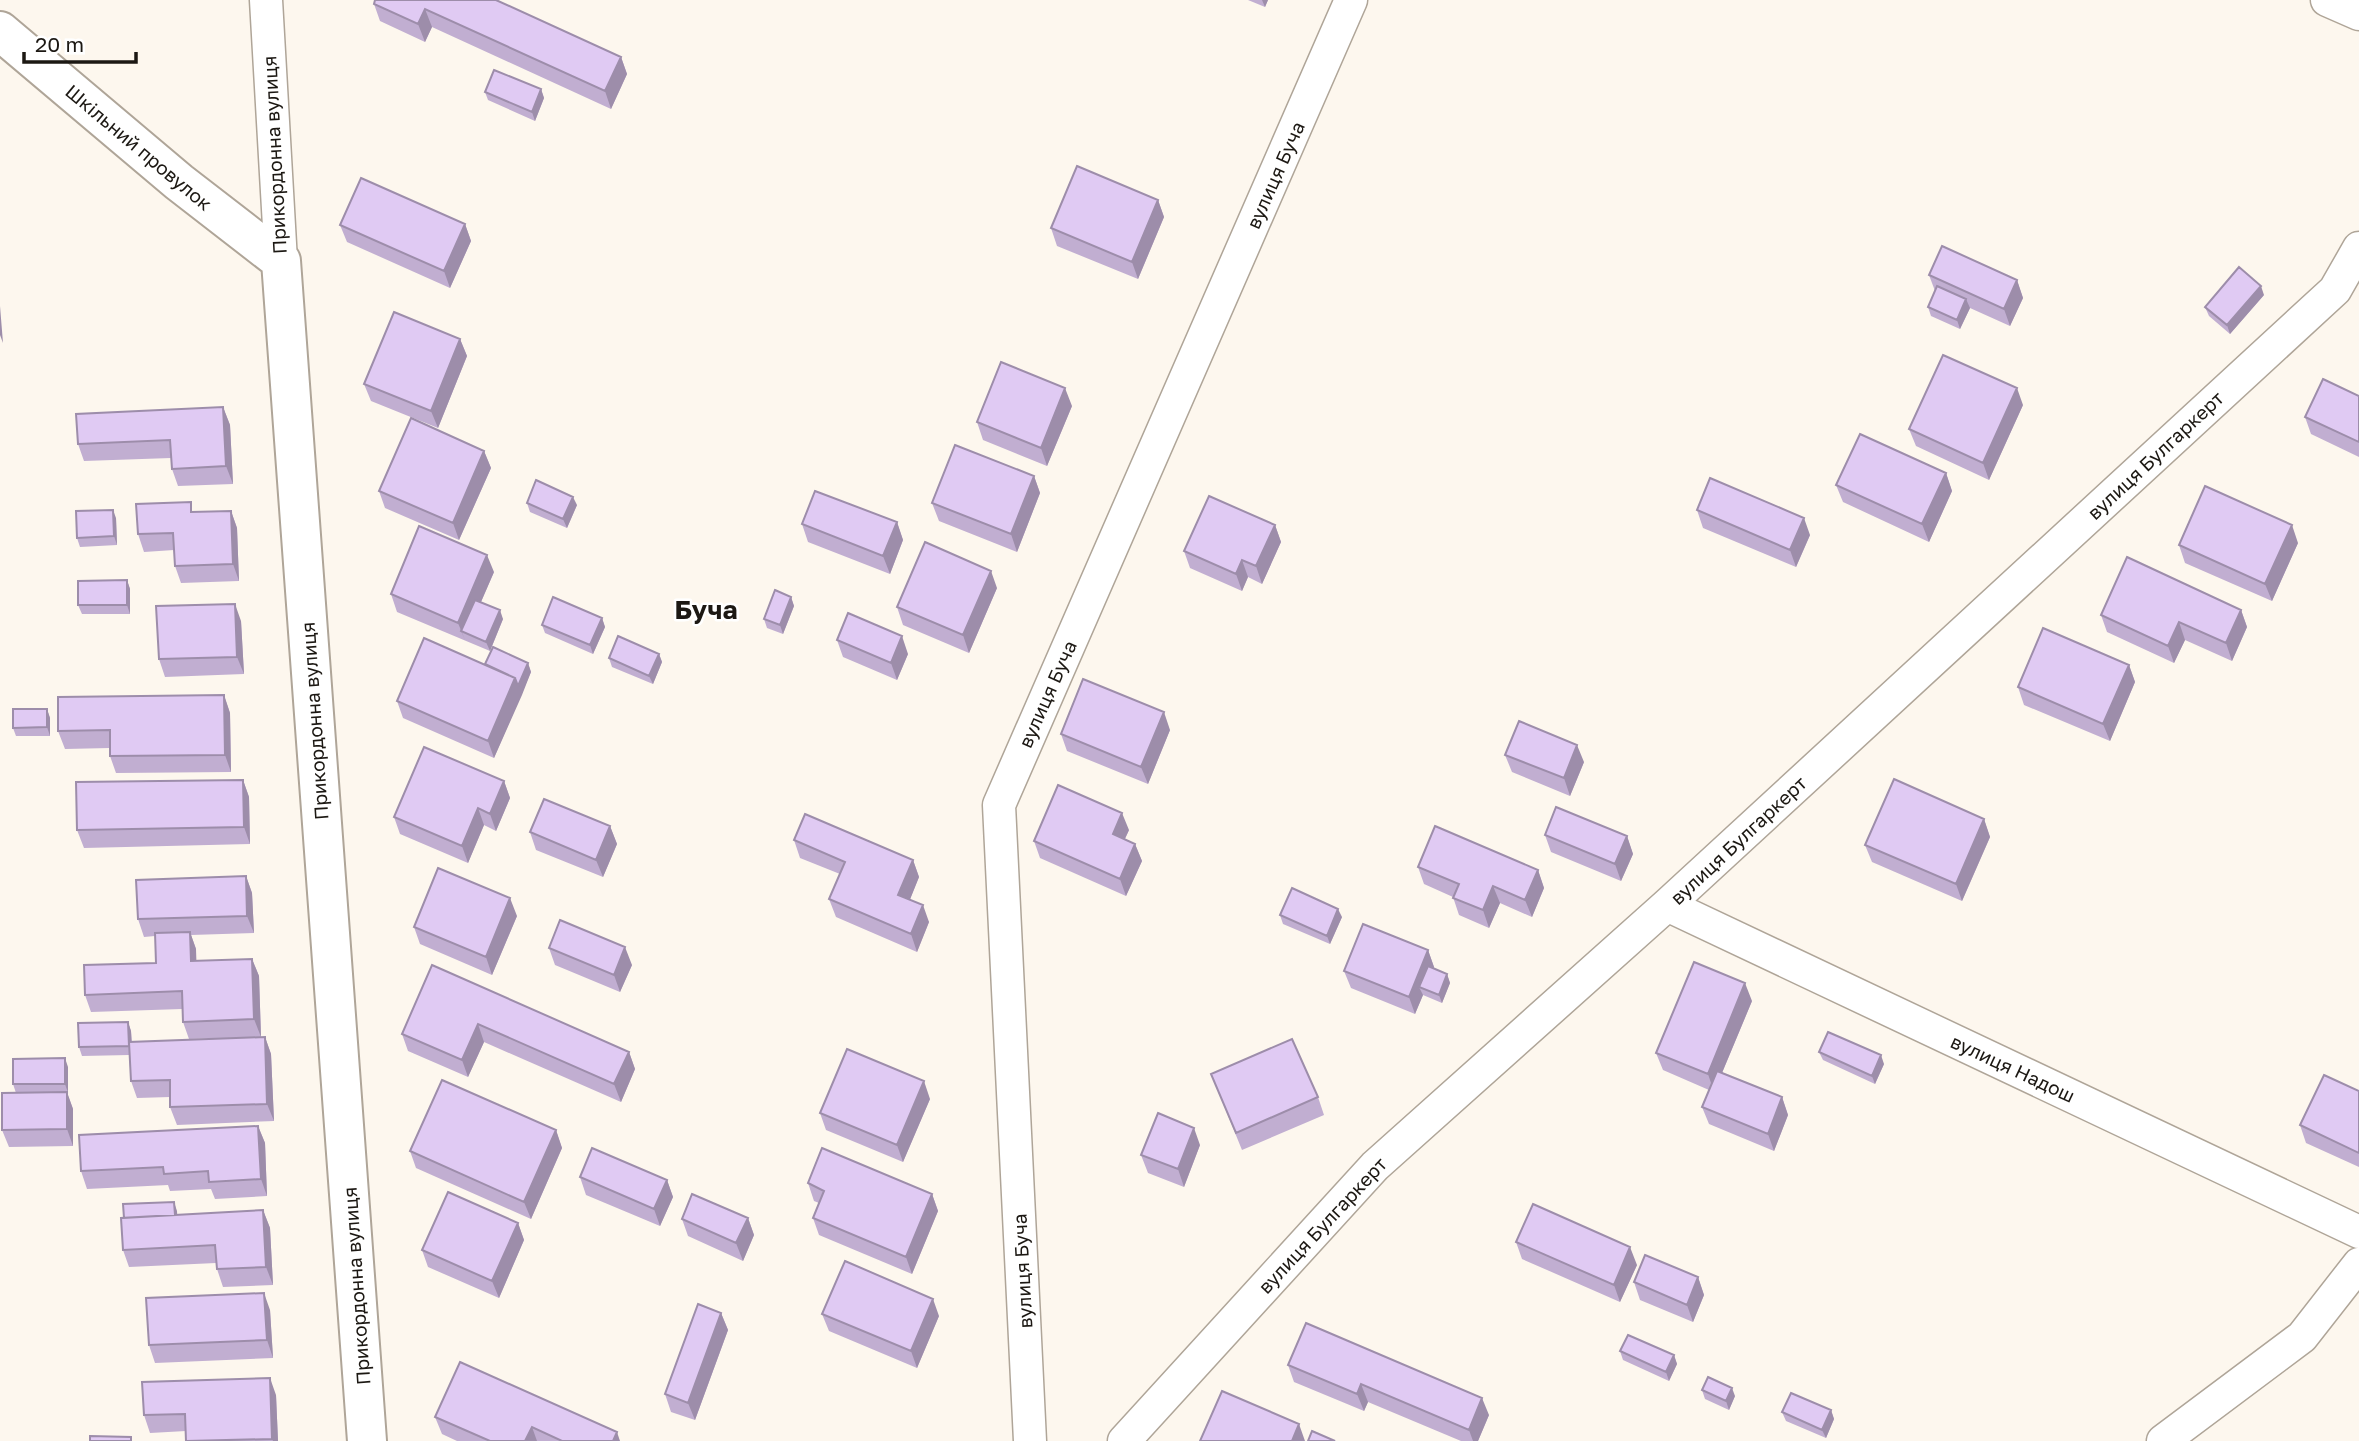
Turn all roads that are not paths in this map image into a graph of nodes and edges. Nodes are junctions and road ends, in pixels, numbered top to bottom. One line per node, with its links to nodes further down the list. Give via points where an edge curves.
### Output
1 (1351, 0): 12 (street, вулиця Буча, via 999,805)
2 (2328, 0): 4 (street)
3 (270, 2): 7 (street, Прикордонна вулиця)
4 (2359, 13)
5 (0, 31): 7 (main road, Шкільний провулок)
6 (2359, 247): 8 (street, вулиця Булгаркерт, via 2334,289)
7 (281, 261): 11 (main road, Прикордонна вулиця)
8 (1667, 905): 9 (street, вулиця Надош); 13 (street, вулиця Булгаркерт, via 1375,1166)
9 (2359, 1232)
10 (2359, 1264): 14 (street, via 2302,1337)
11 (367, 1441)
12 (1030, 1441)
13 (1124, 1441)
14 (2163, 1441)

